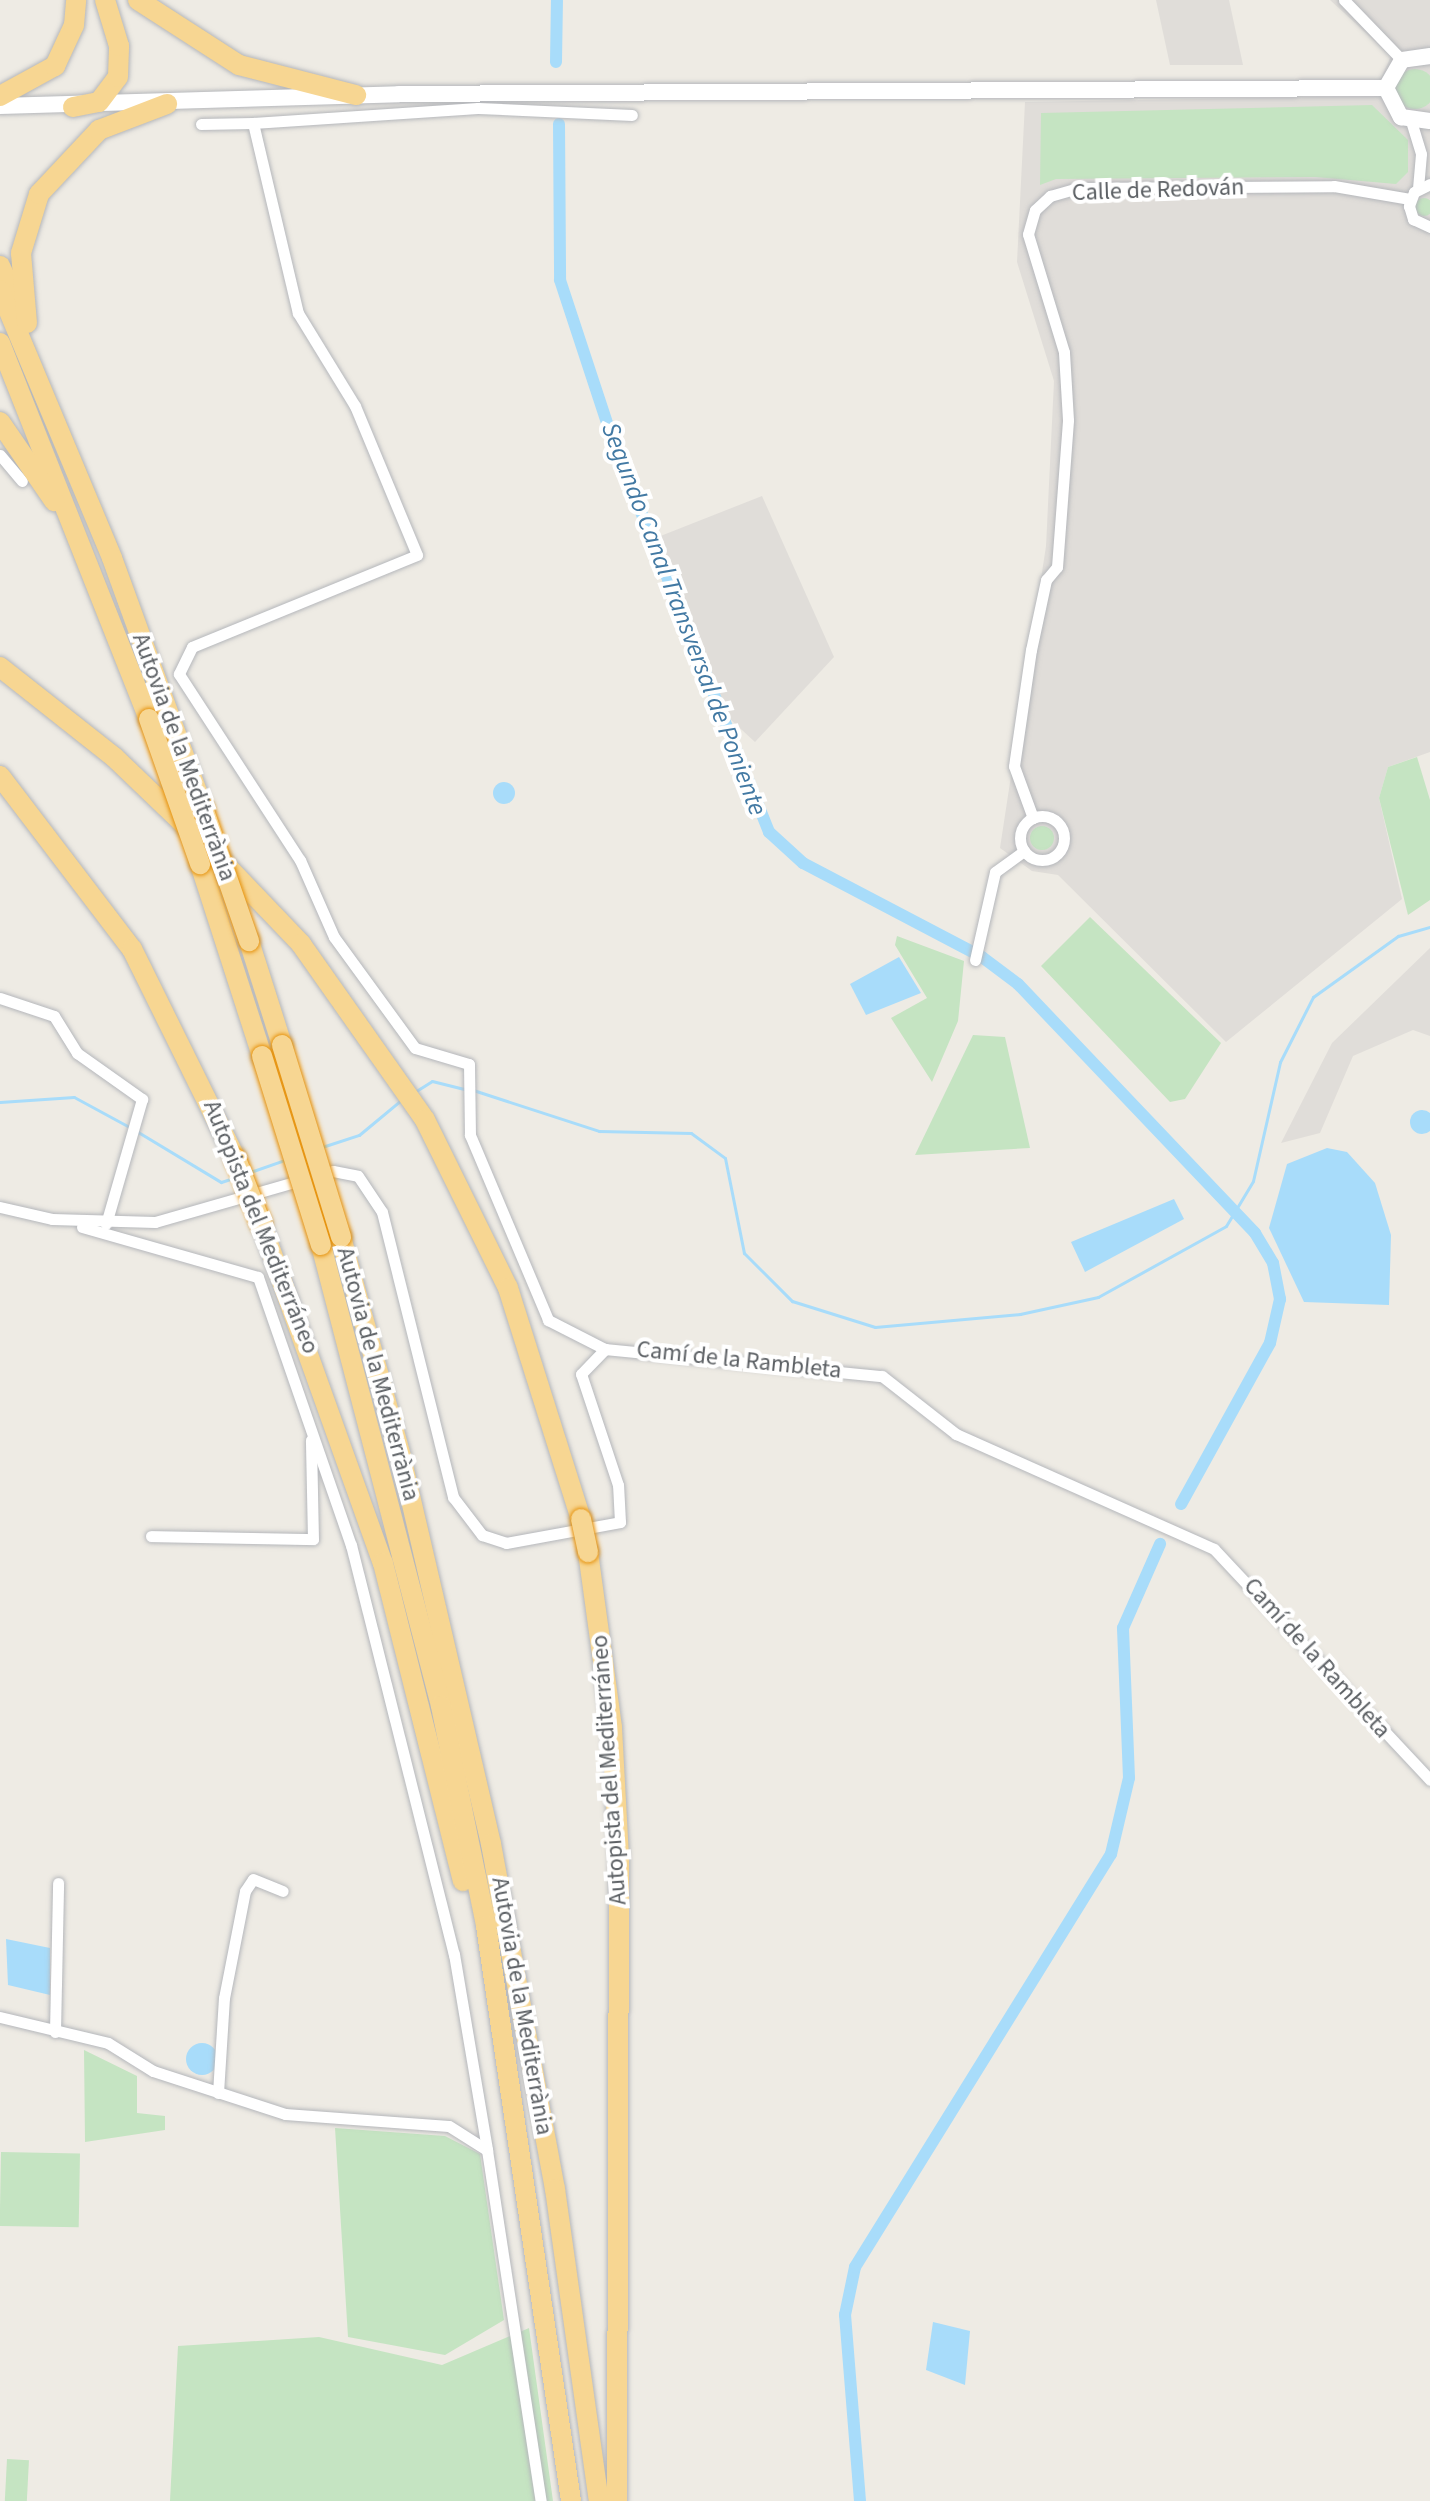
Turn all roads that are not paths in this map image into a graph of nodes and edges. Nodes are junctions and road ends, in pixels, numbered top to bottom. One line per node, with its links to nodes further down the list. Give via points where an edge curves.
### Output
1 (76, 0): 9 (highway, via 74,25 55,66)
2 (105, 0): 10 (highway, via 120,66)
3 (138, 0): 8 (highway, via 239,65)
4 (1344, 0): 6 (street)
5 (1430, 56): 6 (street)
6 (1402, 60): 7 (street)
7 (1386, 88): 8 (street); 16 (street, via 1393,109)
8 (356, 95): 11 (street)
9 (0, 96): 10 (street)
10 (105, 96): 11 (street); 14 (highway)
11 (201, 98): 12 (street)
12 (167, 104): 14 (street); 25 (highway, via 99,130 39,194 21,253)
13 (0, 106): 14 (street)
14 (73, 107)
15 (632, 115): 18 (street, via 478,108)
16 (1411, 121): 17 (street); 21 (street, via 1421,154)
17 (1430, 121)
18 (253, 123): 19 (street); 41 (street, via 298,313 355,406 417,555 192,647 179,674 300,860 334,937 415,1048 469,1064 470,1135 548,1320)
19 (201, 124)
20 (1430, 184): 21 (street)
21 (1414, 194): 22 (street, via 1413,219); 34 (street, Calle de Redován, via 1334,186 1078,188 1050,196 1035,210 1028,234 1064,352 1068,420 1057,567 1046,580 1014,766)
22 (1430, 227)
23 (0, 266): 25 (highway)
24 (0, 290): 28 (highway, Autovia de la Mediterrània)
25 (27, 323): 28 (highway)
26 (0, 343): 31 (highway, Autovia de la Mediterrània)
27 (0, 422): 31 (highway, via 39,471 90,589)
28 (59, 423): 54 (highway, Autovia de la Mediterrània, bridge, via 249,941 341,1237 405,1472 491,1844 552,2175)
29 (0, 455): 30 (street)
30 (22, 481)
31 (107, 608): 49 (highway, Autovia de la Mediterrània, bridge, via 200,864 321,1245 441,1706)
32 (0, 667): 55 (highway, Autopista del Mediterráneo, bridge, via 114,757 251,888 399,1078 508,1288 581,1519 612,1728 619,1858)
33 (0, 776): 49 (highway, Autopista del Mediterráneo, bridge, via 132,949 236,1159 383,1563)
34 (1033, 818): 35 (street, via 1022,829); 35 (street, via 1056,820 1064,843 1050,859)
35 (1024, 851): 36 (street, via 995,872)
36 (978, 954)
37 (0, 998): 40 (street, via 54,1016 77,1053 142,1099)
38 (0, 1207): 39 (street, Camí de la Rambleta)
39 (52, 1219): 40 (street, Camí de la Rambleta); 42 (street, via 258,1277)
40 (106, 1224): 41 (street, Camí de la Rambleta, via 155,1222 333,1171 358,1176 382,1212 453,1497 482,1535 506,1543 620,1522 618,1485 581,1374)
41 (605, 1349): 44 (street, Camí de la Rambleta, via 882,1376 956,1434 1195,1537 1237,1569)
42 (310, 1427): 43 (street, via 313,1539); 51 (street, via 351,1545 454,1954)
43 (151, 1536)
44 (1430, 1780)
45 (58, 1883): 48 (street)
46 (283, 1891): 50 (street, via 253,1879 245,1891 224,1998)
47 (0, 2017): 48 (street)
48 (55, 2032): 50 (street, via 108,2043 153,2071)
49 (504, 2052): 53 (highway, Autovia de la Mediterrània)
50 (218, 2093): 51 (street, via 285,2114 449,2126)
51 (487, 2150): 52 (street)
52 (541, 2501)
53 (571, 2501)
54 (599, 2501)
55 (617, 2501)

